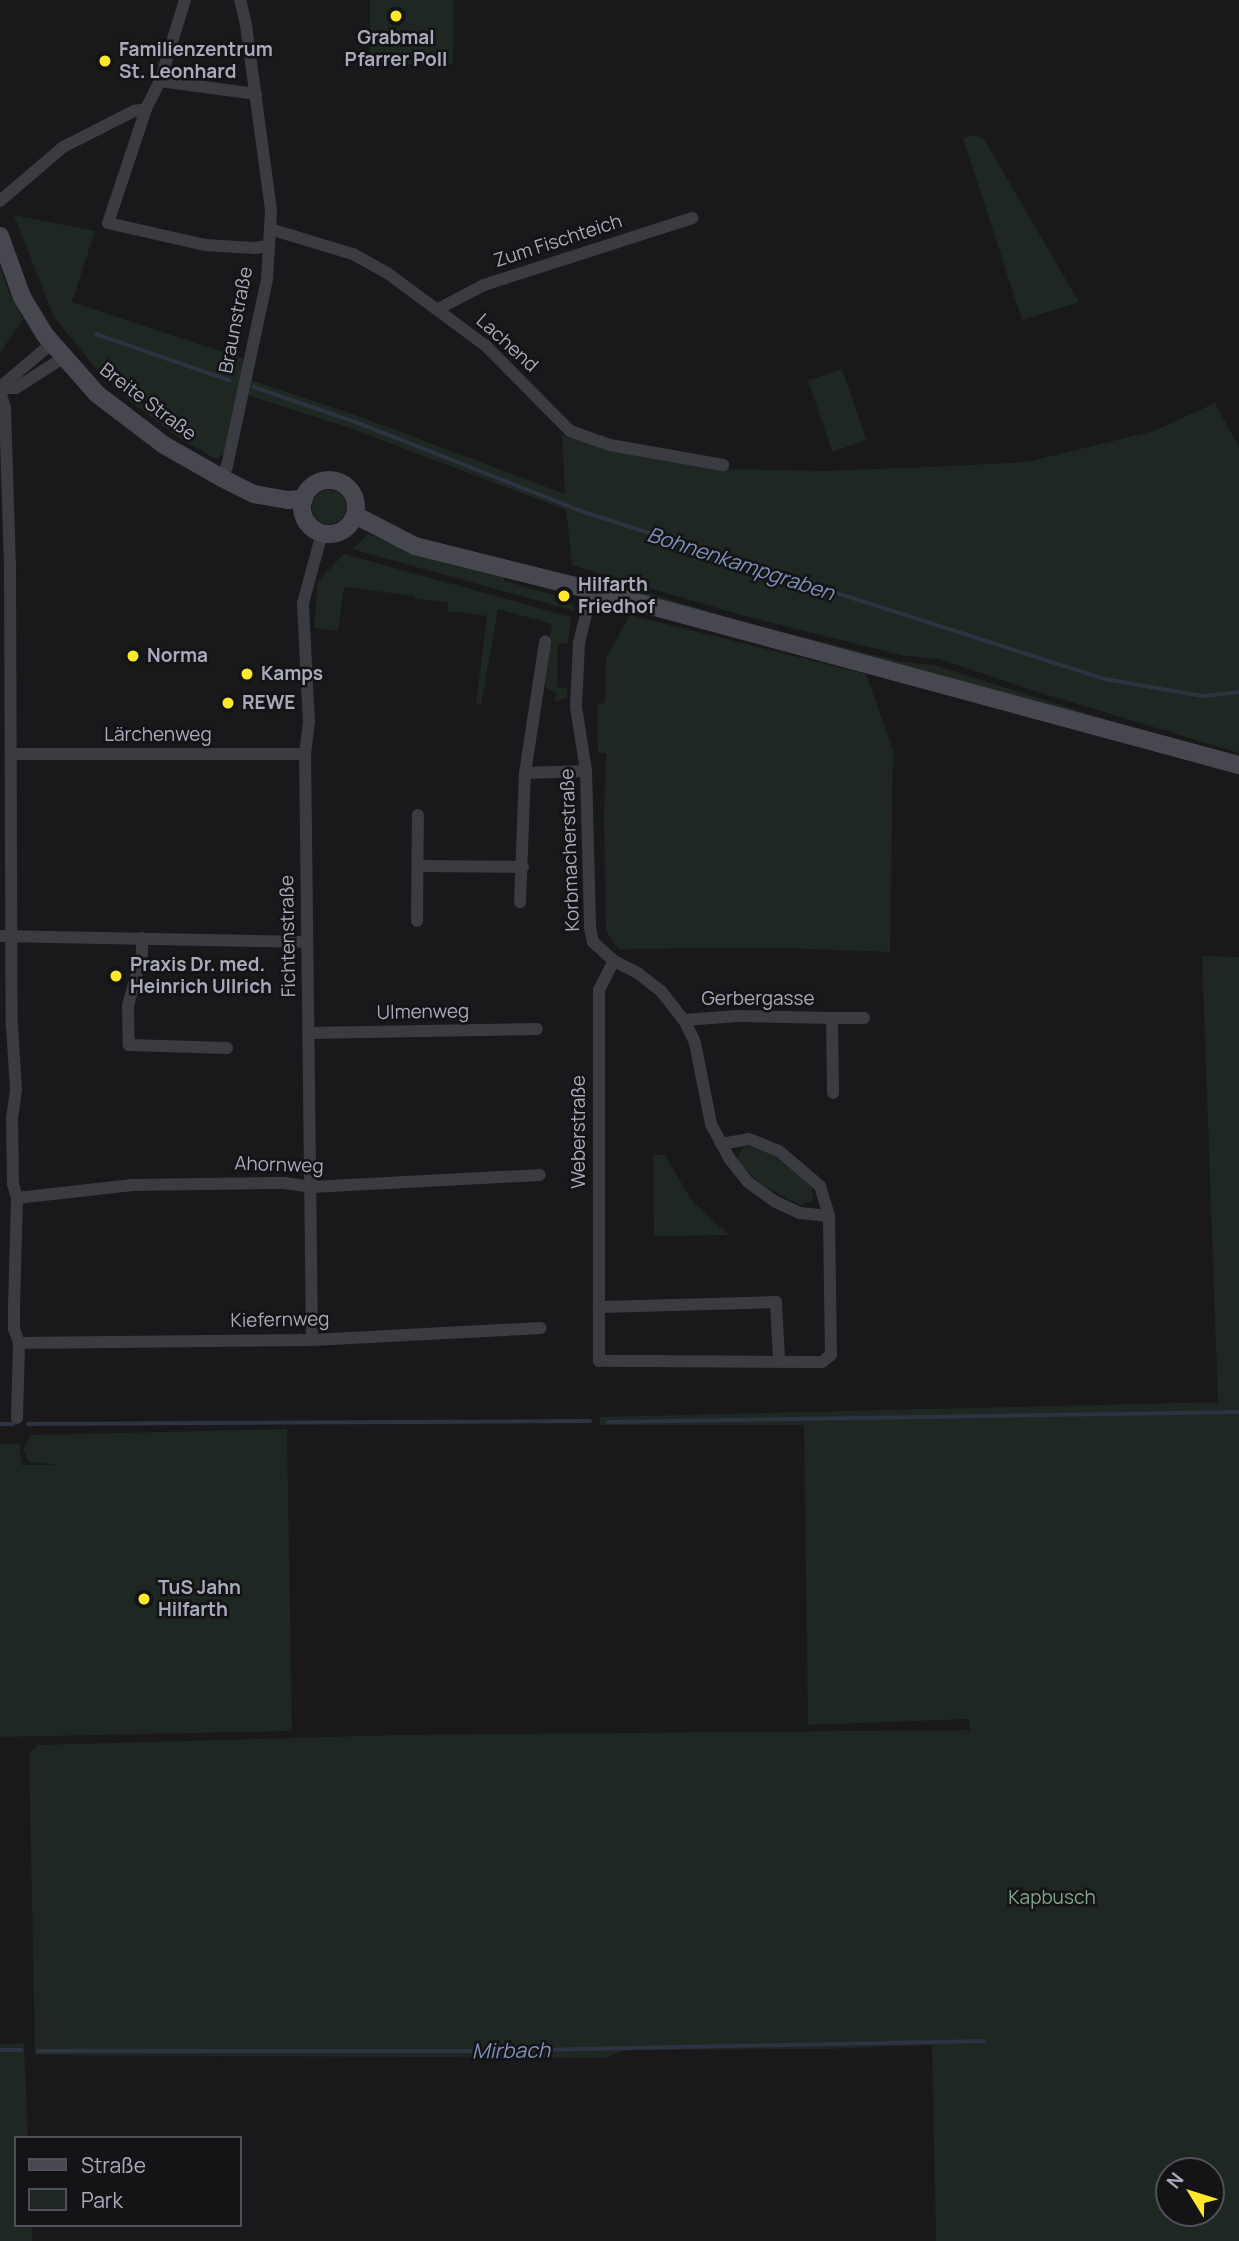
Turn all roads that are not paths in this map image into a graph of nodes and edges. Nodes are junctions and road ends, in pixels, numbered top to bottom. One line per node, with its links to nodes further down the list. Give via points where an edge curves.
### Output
1 (186, 0): 3 (street)
2 (240, 0): 4 (street, Braunstraße)
3 (160, 81): 4 (street); 5 (street)
4 (256, 94): 8 (street, Braunstraße)
5 (146, 109): 6 (street, via 63,147); 10 (street, via 108,223 205,245)
6 (0, 201)
7 (693, 218): 11 (street, Zum Fischteich, via 496,281)
8 (270, 229): 10 (street, Braunstraße); 11 (street, Lachend, via 353,254)
9 (0, 236): 12 (main road, Breite Straße, via 23,297)
10 (268, 246): 15 (street, Braunstraße, via 267,279)
11 (438, 309): 14 (street, Lachend, via 486,346 570,430 610,445)
12 (57, 351): 13 (street, via 16,388); 15 (main road, Breite Straße, via 126,417)
13 (0, 388): 19 (street, via 5,408)
14 (723, 466)
15 (222, 478): 16 (main road, Breite Straße, via 254,494)
16 (304, 499): 17 (main road, via 317,483 337,481 353,494); 18 (main road, via 306,522)
17 (355, 515): 18 (main road, via 344,530); 20 (main road, via 415,546)
18 (322, 533): 23 (street, Fichtenstraße, via 303,603 309,723)
19 (5, 566): 22 (street)
20 (592, 590): 24 (main road); 25 (street, Korbmacherstraße, via 579,643 576,707)
21 (545, 642): 26 (street)
22 (11, 754): 23 (street, Lärchenweg); 32 (street)
23 (305, 754): 34 (street, Fichtenstraße)
24 (1239, 765)
25 (586, 771): 26 (street); 35 (street, Korbmacherstraße, via 590,928 593,942)
26 (525, 774): 29 (street)
27 (418, 815): 28 (street)
28 (418, 866): 29 (street); 31 (street)
29 (523, 867): 30 (street)
30 (520, 902)
31 (417, 921)
32 (7, 936): 33 (street); 42 (street)
33 (142, 938): 34 (street); 41 (street, via 128,1006 129,1045)
34 (306, 942): 40 (street, Fichtenstraße)
35 (614, 961): 38 (street, Korbmacherstraße, via 661,991); 49 (street, Weberstraße, via 599,990)
36 (832, 1018): 37 (street, Gerbergasse); 38 (street, Gerbergasse); 43 (street, Gerbergasse)
37 (864, 1018)
38 (684, 1020): 44 (street, Korbmacherstraße, via 695,1043 711,1125)
39 (537, 1029): 40 (street, Ulmenweg)
40 (309, 1032): 46 (street, Fichtenstraße)
41 (227, 1048)
42 (7, 1070): 47 (street, via 16,1090 12,1119)
43 (833, 1093)
44 (721, 1144): 48 (street, Korbmacherstraße, via 748,1182 776,1202 800,1213); 48 (street, via 750,1139 779,1151 820,1186)
45 (540, 1175): 46 (street, Ahornweg)
46 (311, 1187): 47 (street, Ahornweg, via 271,1182 132,1185); 51 (street, Fichtenstraße)
47 (17, 1198): 52 (street, via 14,1317)
48 (830, 1216): 53 (street, via 831,1355 822,1362)
49 (601, 1307): 53 (street, via 776,1302); 53 (street, Weberstraße, via 599,1361)
50 (541, 1328): 51 (street, Kiefernweg)
51 (312, 1340): 52 (street, Kiefernweg)
52 (19, 1343): 54 (street)
53 (779, 1360)
54 (18, 1418)

